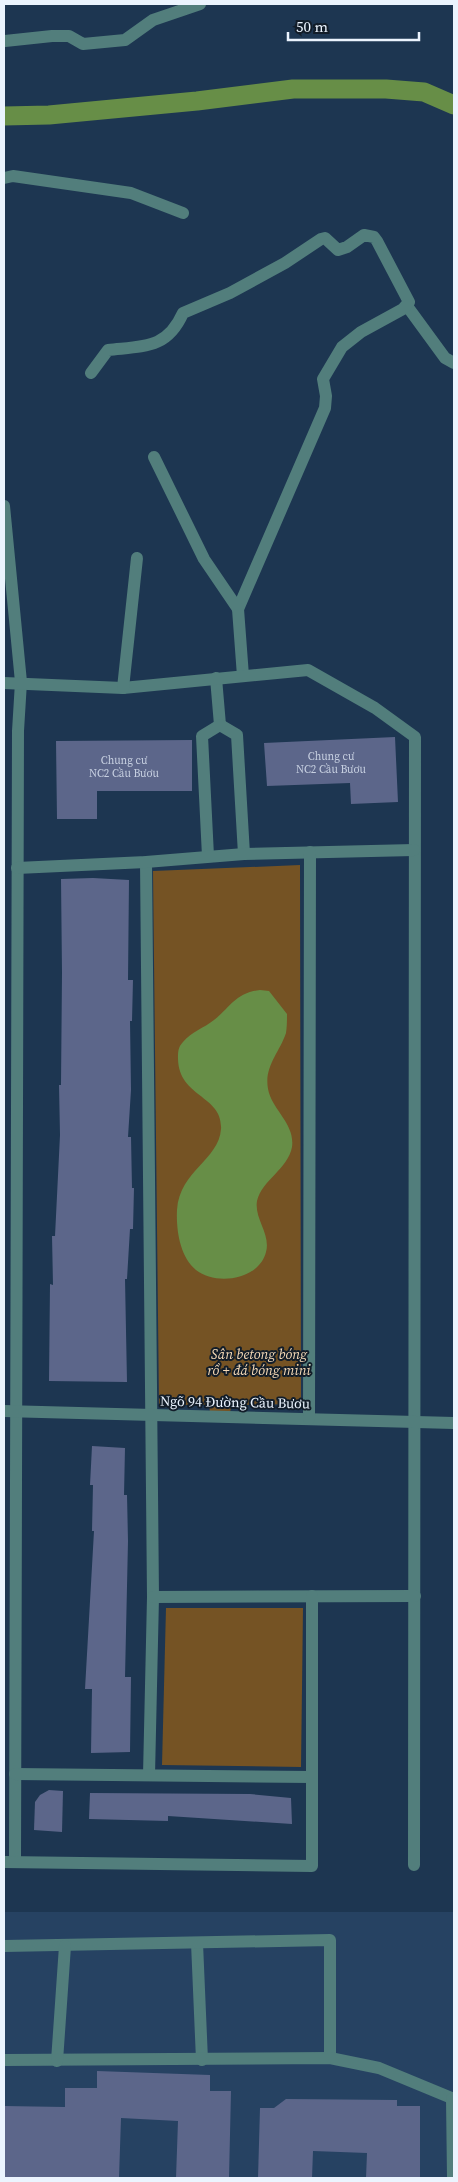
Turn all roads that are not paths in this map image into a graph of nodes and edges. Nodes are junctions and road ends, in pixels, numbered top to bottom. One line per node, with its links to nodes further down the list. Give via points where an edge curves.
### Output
1 (200, 4): 2 (street, via 154,20 125,40 83,44 69,36 52,36)
2 (5, 42)
3 (4, 178): 4 (street, via 13,176 131,194)
4 (183, 213)
5 (407, 306): 6 (street, via 445,358); 7 (street, via 408,298 374,237 364,235 342,250 325,238 230,293 183,312 177,326 164,340 108,350); 11 (street, via 361,332 342,347 323,379 324,408)
6 (454, 363)
7 (91, 373)
8 (154, 457): 11 (street, via 204,559)
9 (4, 506): 14 (street)
10 (137, 558): 16 (street)
11 (238, 609): 12 (street)
12 (243, 676): 13 (street); 18 (street, via 308,670 375,708 415,737)
13 (216, 678): 16 (street); 17 (street)
14 (21, 682): 15 (street); 16 (street); 23 (street)
15 (4, 683)
16 (123, 688)
17 (220, 725): 20 (street, via 237,735); 21 (street, via 202,736)
18 (414, 850): 19 (street); 27 (street)
19 (310, 852): 20 (street); 26 (street)
20 (244, 854): 21 (street)
21 (208, 856): 22 (street)
22 (146, 862): 23 (street); 25 (street)
23 (17, 868): 24 (street)
24 (10, 1411): 25 (street, Ngõ 94 Đường Cầu Bươu); 32 (street)
25 (152, 1415): 26 (street, Ngõ 94 Đường Cầu Bươu); 31 (street)
26 (309, 1419): 27 (street, Ngõ 94 Đường Cầu Bươu)
27 (416, 1422): 28 (street, Ngõ 94 Đường Cầu Bươu); 30 (street)
28 (454, 1422)
29 (312, 1596): 30 (street); 31 (street); 36 (street)
30 (415, 1596): 38 (street)
31 (152, 1597): 35 (street)
32 (10, 1621): 33 (street)
33 (10, 1698): 34 (street)
34 (15, 1774): 35 (street); 37 (street)
35 (149, 1775): 36 (street)
36 (312, 1777): 37 (street, via 312,1866)
37 (9, 1862)
38 (414, 1865)
39 (197, 1943): 41 (street); 42 (street, via 330,1940); 44 (street)
40 (4, 1946): 41 (street)
41 (65, 1946): 45 (street)
42 (330, 2058): 44 (street); 46 (street, via 379,2068)
43 (4, 2060): 45 (street)
44 (202, 2060): 45 (street)
45 (58, 2061)
46 (453, 2099): 47 (street)
47 (453, 2178)

